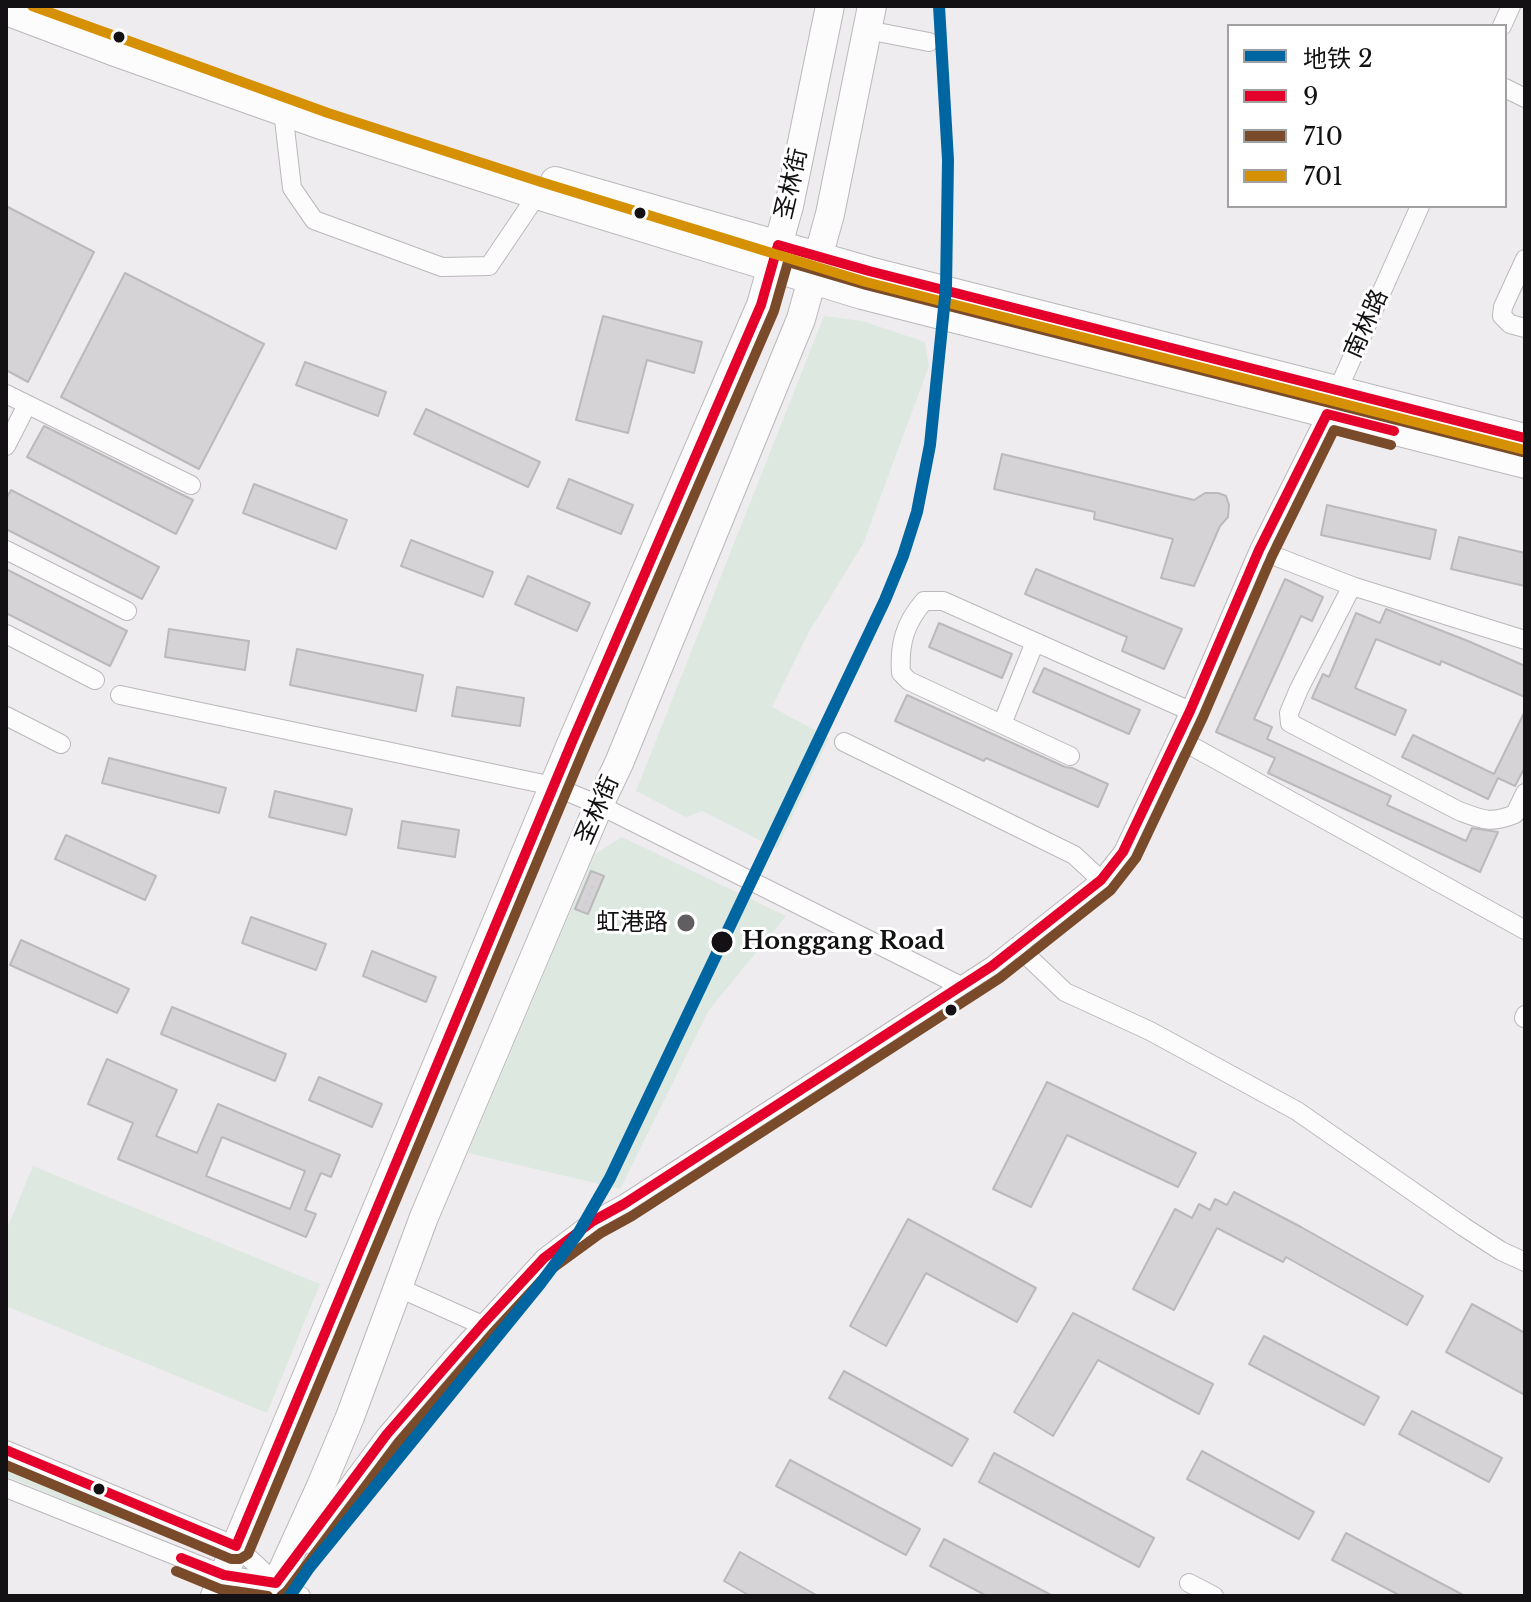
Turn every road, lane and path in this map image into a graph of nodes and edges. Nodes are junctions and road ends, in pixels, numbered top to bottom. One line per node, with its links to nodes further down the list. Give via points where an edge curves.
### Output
1 (48, 6): 11 (highway, via 333,109)
2 (830, 6): 11 (highway, 圣林街)
3 (8, 15): 8 (highway)
4 (870, 18): 5 (street); 13 (highway, 圣林街)
5 (929, 42)
6 (1507, 89): 7 (street)
7 (1525, 98)
8 (283, 111): 9 (highway); 9 (street, via 292,188 314,220 442,267 489,266)
9 (537, 195): 11 (highway)
10 (1419, 208): 16 (street, 南林路)
11 (775, 256): 13 (highway); 38 (highway, 圣林街, via 761,305)
12 (1525, 259): 14 (street, via 1502,316)
13 (815, 268): 16 (highway); 40 (highway, 圣林街, via 801,319)
14 (1525, 328)
15 (6, 394): 17 (street)
16 (1332, 402): 18 (highway); 20 (highway); 23 (street, 南林路)
17 (27, 405): 19 (street); 21 (street)
18 (1525, 438)
19 (6, 446)
20 (1525, 464)
21 (191, 485)
22 (6, 550): 25 (street)
23 (1259, 550): 24 (street); 31 (street, 南林路)
24 (1352, 586): 27 (street); 39 (street, via 1299,689 1290,723 1479,818 1497,821 1515,814)
25 (127, 611)
26 (6, 634): 29 (street)
27 (1525, 640)
28 (1035, 642): 31 (street); 33 (street); 33 (street, via 943,601 924,601 904,633 901,673 909,681)
29 (95, 680)
30 (120, 695): 38 (street)
31 (1190, 711): 34 (street, 南林路)
32 (6, 716): 36 (street)
33 (1002, 724): 37 (street)
34 (1177, 738): 42 (street, 南林路, via 1123,852); 44 (street)
35 (844, 742): 42 (street, via 1074,855)
36 (61, 744)
37 (1070, 756)
38 (553, 786): 40 (street); 54 (highway, 圣林街)
39 (1525, 793)
40 (599, 805): 46 (street); 48 (highway, 圣林街)
41 (598, 874): 43 (path)
42 (1101, 880): 45 (street, 南林路)
43 (582, 911)
44 (1525, 930)
45 (1017, 946): 46 (street, 南林路); 47 (street, via 1065,992 1150,1031 1297,1111 1464,1227)
46 (961, 986): 49 (street, 南林路, via 593,1221 544,1258)
47 (1525, 1262)
48 (397, 1287): 49 (street); 50 (highway, 圣林街)
49 (482, 1325): 51 (street, 南林路)
50 (350, 1417): 51 (street, via 354,1443 364,1446); 57 (highway, 圣林街)
51 (387, 1434): 57 (street, 南林路)
52 (6, 1450): 54 (street)
53 (6, 1488): 56 (street)
54 (236, 1546): 56 (highway, 圣林街); 57 (street)
55 (1189, 1583): 58 (street)
56 (220, 1585): 57 (street)
57 (283, 1592)
58 (1214, 1596)

